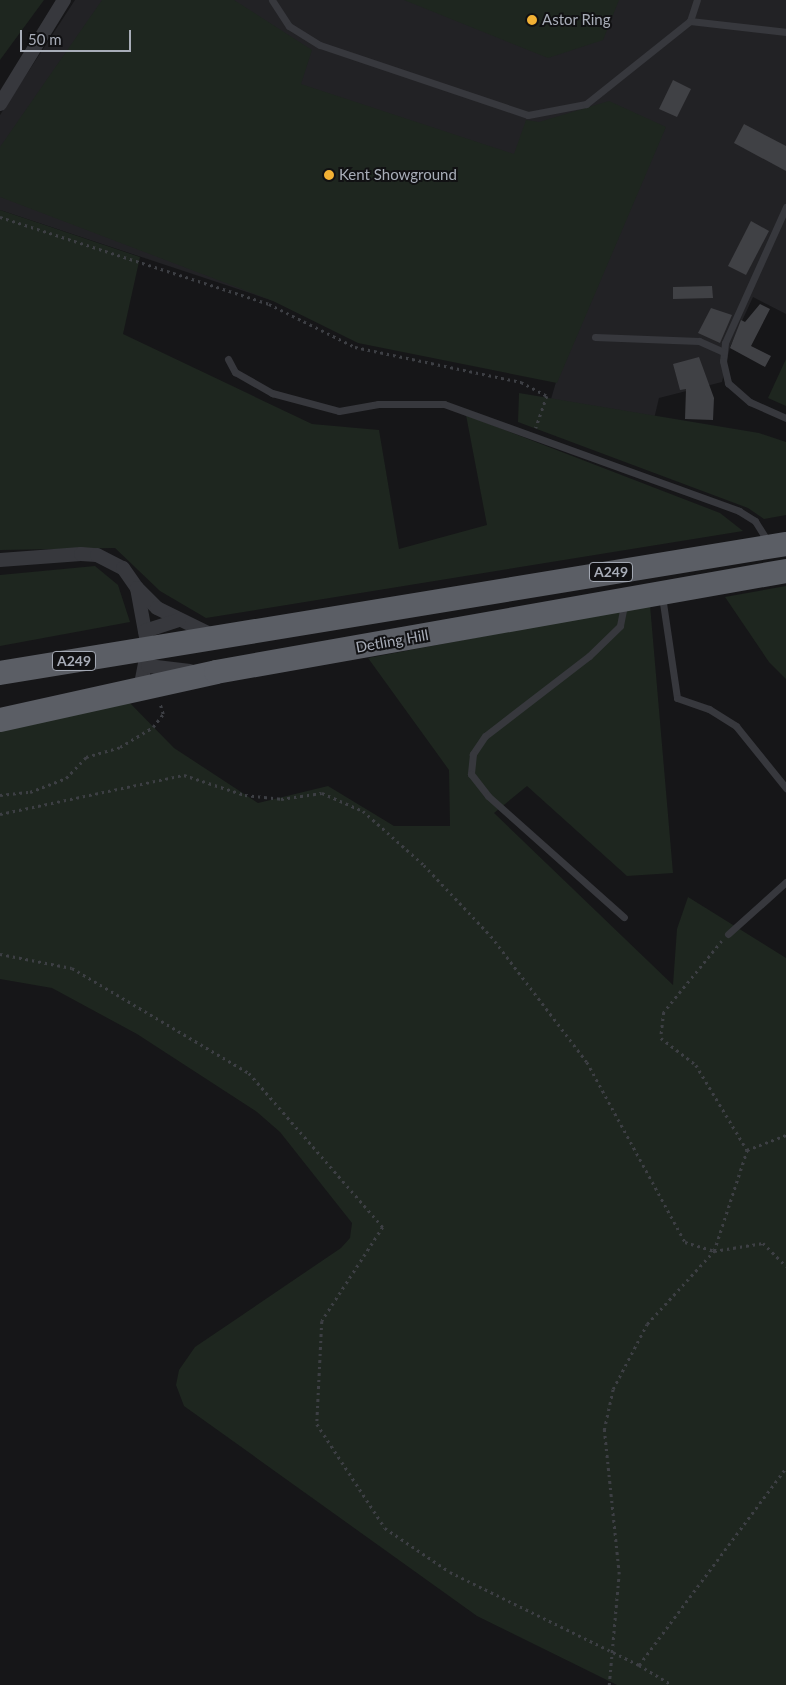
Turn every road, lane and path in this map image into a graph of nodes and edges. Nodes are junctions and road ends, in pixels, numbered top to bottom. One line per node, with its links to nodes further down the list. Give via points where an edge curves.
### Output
1 (64, 0): 6 (street)
2 (272, 0): 4 (lane, via 289,26 320,45 528,115 586,104)
3 (697, 0): 4 (lane)
4 (690, 22): 5 (lane)
5 (786, 32)
6 (0, 104)
7 (786, 207): 10 (lane)
8 (0, 217): 13 (path, via 269,304 355,347 520,382 547,396)
9 (595, 337): 10 (lane, via 699,341)
10 (724, 352): 12 (lane, via 728,383 750,402)
11 (228, 359): 13 (lane, via 235,372 304,404 339,411 378,404 444,404)
12 (786, 418)
13 (533, 436): 14 (lane, via 739,511 755,521)
14 (778, 545): 21 (highway, Detling Hill / A249)
15 (0, 560): 17 (street, via 98,555 123,568)
16 (786, 572): 18 (highway, Detling Hill / A249)
17 (137, 588): 20 (street, via 156,608); 22 (street)
18 (662, 593): 19 (highway, Detling Hill / A249); 25 (lane, via 677,698 709,709 736,726)
19 (625, 599): 22 (highway, Detling Hill / A249, via 216,672); 29 (lane, via 620,626 589,656 485,736 473,754 471,774 488,796)
20 (179, 620): 21 (street); 22 (street)
21 (215, 636): 22 (highway, Detling Hill / A249)
22 (148, 664): 23 (highway, Detling Hill / A249); 24 (highway, Detling Hill / A249); 26 (path, via 163,714 153,727 120,747 86,757 66,778 30,792)
23 (0, 673)
24 (0, 720)
25 (786, 788)
26 (0, 795)
27 (0, 814): 34 (path, via 184,775 245,795 281,799 322,793 363,811 424,865 491,936 587,1062 685,1242)
28 (786, 882): 30 (lane)
29 (624, 918)
30 (728, 934): 33 (path, via 664,1012 661,1038 696,1065)
31 (0, 954): 37 (path, via 72,968 249,1073 383,1227 322,1321 317,1424 385,1528 450,1572)
32 (786, 1134): 33 (path)
33 (747, 1150): 34 (path)
34 (714, 1251): 35 (path, via 763,1242); 37 (path, via 646,1324 613,1389 604,1430 619,1574)
35 (786, 1266)
36 (786, 1468): 38 (path)
37 (613, 1652): 38 (path); 39 (path)
38 (639, 1665): 40 (path)
39 (609, 1685)
40 (672, 1685)

